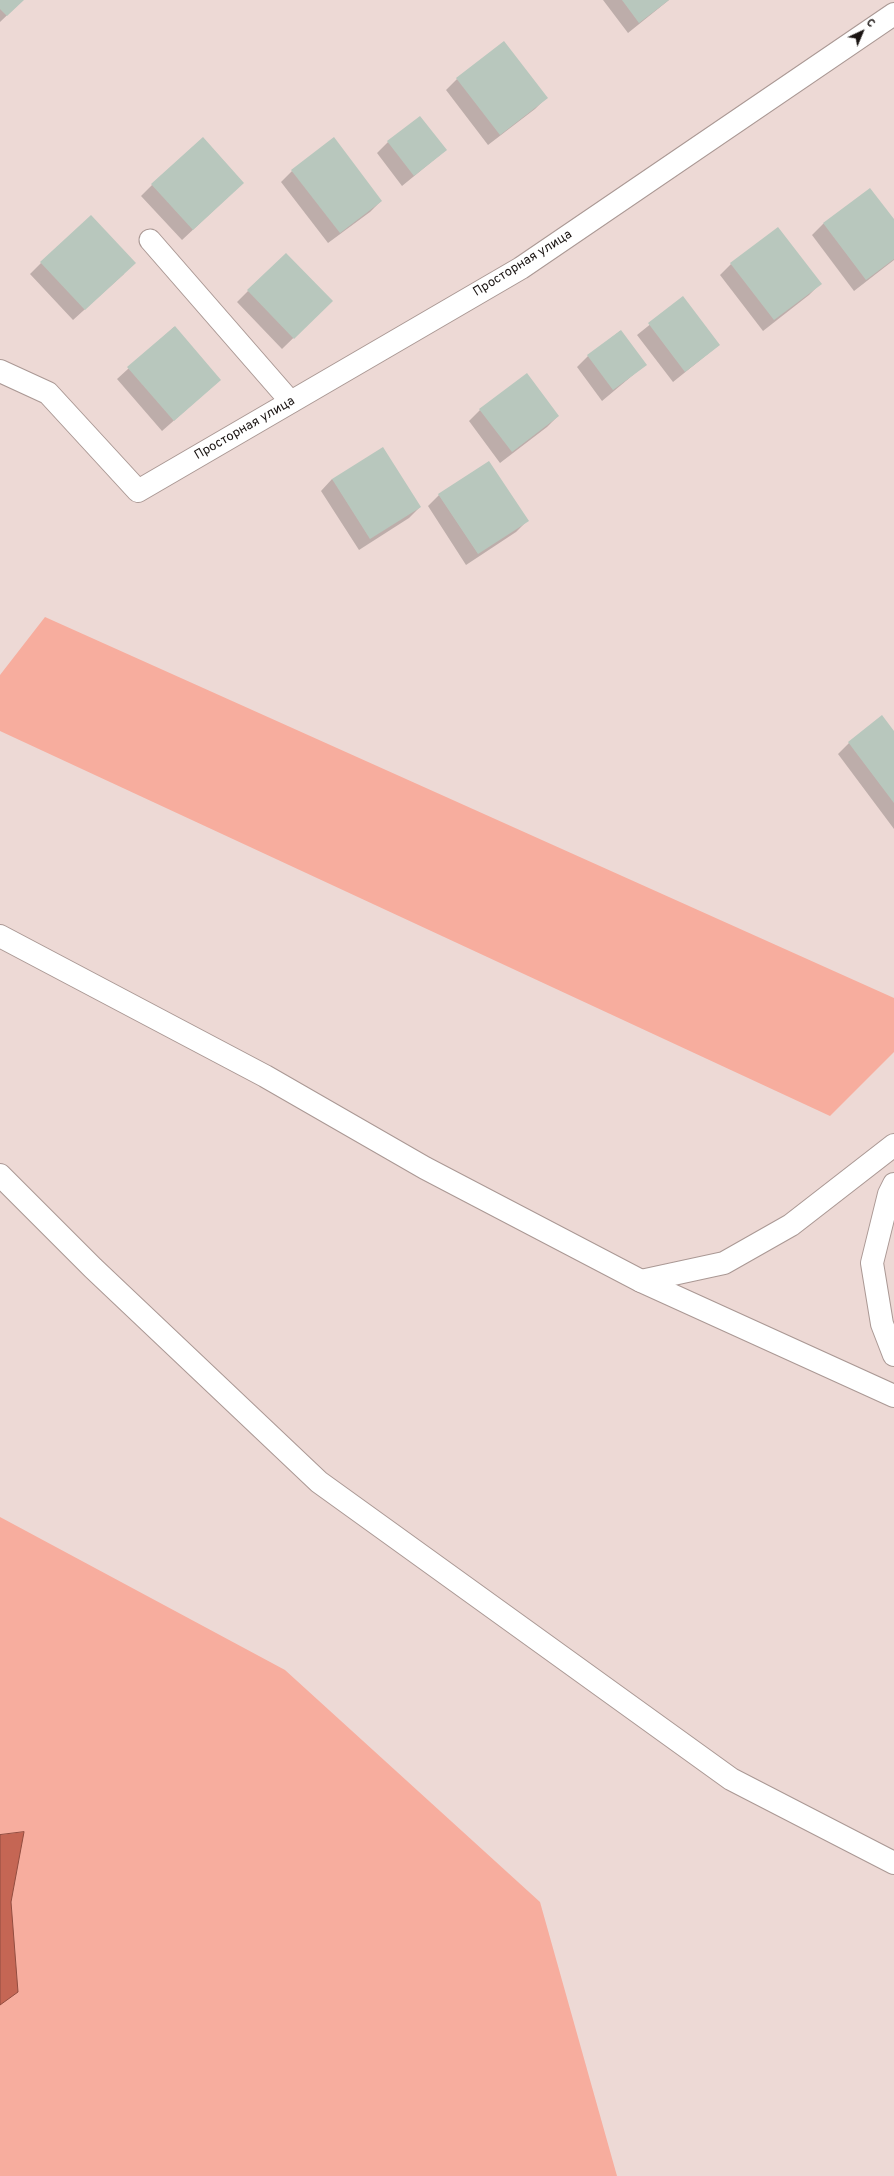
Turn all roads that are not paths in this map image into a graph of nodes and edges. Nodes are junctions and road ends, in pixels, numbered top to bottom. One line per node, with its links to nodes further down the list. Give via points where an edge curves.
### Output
1 (894, 14): 4 (main road, Просторная улица, via 521,268)
2 (150, 240): 4 (lane)
3 (0, 371): 4 (main road, Просторная улица, via 48,393 138,491)
4 (291, 402)
5 (0, 936): 9 (main road, via 265,1076 425,1168)
6 (894, 1145): 9 (main road, via 790,1225 724,1263)
7 (0, 1175): 12 (main road, via 93,1268 319,1482 731,1779)
8 (894, 1184): 10 (main road, via 889,1194 872,1263 882,1324)
9 (641, 1282): 11 (main road)
10 (894, 1355)
11 (894, 1396)
12 (894, 1863)

